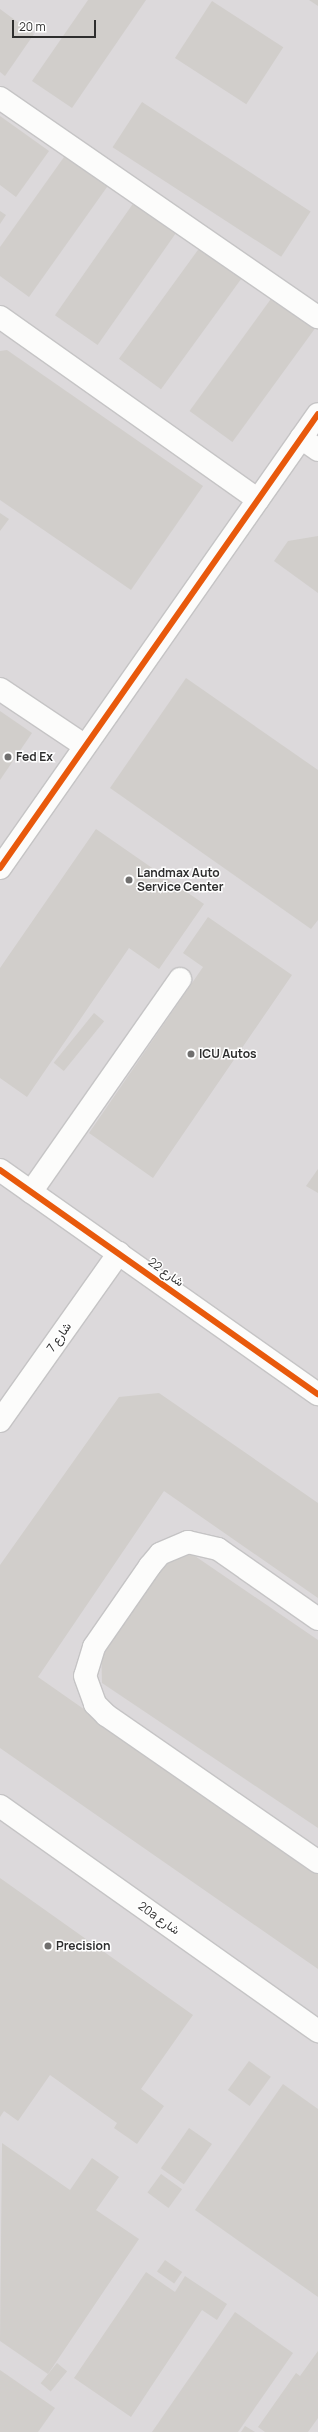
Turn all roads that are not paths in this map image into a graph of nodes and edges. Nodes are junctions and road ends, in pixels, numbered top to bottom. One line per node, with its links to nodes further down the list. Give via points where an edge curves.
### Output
1 (0, 98): 3 (street)
2 (0, 317): 6 (street)
3 (318, 317)
4 (318, 414): 5 (street)
5 (310, 444): 6 (street)
6 (258, 500): 8 (street)
7 (0, 689): 8 (street)
8 (85, 746): 9 (street)
9 (0, 868)
10 (180, 979): 12 (street)
11 (0, 1170): 12 (street, شارع 22)
12 (31, 1192): 13 (street, شارع 22)
13 (119, 1253): 14 (street, شارع 22); 15 (street, شارع 7)
14 (318, 1394)
15 (0, 1422)
16 (318, 1619): 18 (street, via 218,1549 188,1542 160,1554 150,1566 94,1647 85,1676 95,1704 106,1715)
17 (0, 1806): 19 (street, 20a شارع)
18 (318, 1862)
19 (318, 2031)

